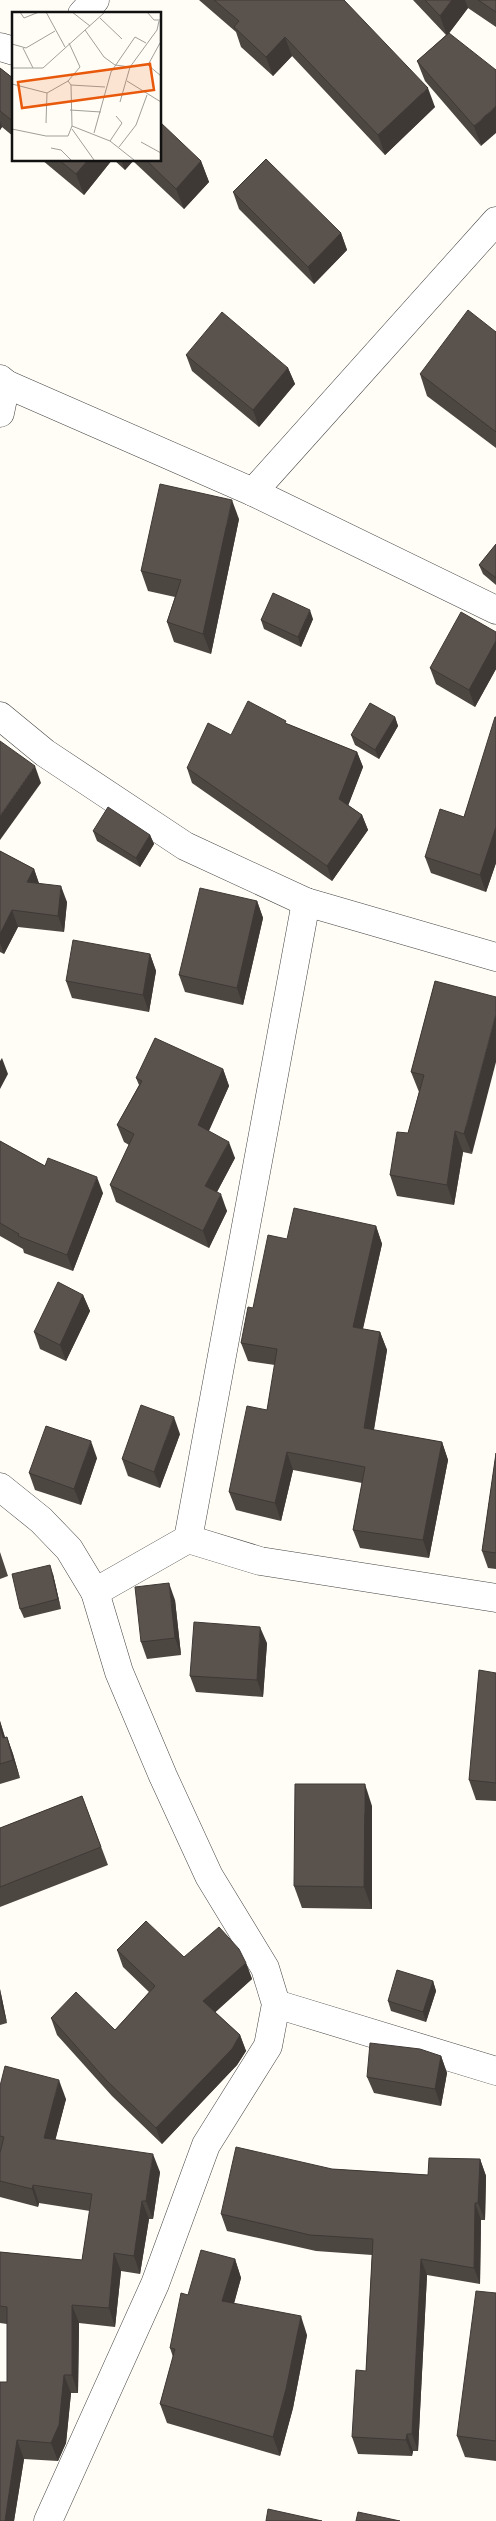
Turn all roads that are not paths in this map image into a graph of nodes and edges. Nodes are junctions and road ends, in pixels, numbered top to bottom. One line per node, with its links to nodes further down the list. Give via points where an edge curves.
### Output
1 (95, 0): 2 (street)
2 (84, 12)
3 (496, 221): 6 (street)
4 (3, 381): 5 (street); 6 (street)
5 (0, 412)
6 (253, 492): 7 (street)
7 (496, 610)
8 (0, 716): 9 (street, via 45,752 185,846)
9 (306, 902): 10 (street); 12 (street)
10 (496, 957)
11 (0, 1487): 13 (street, via 41,1520 69,1549)
12 (188, 1539): 13 (street); 14 (street, via 260,1561)
13 (95, 1592): 15 (street, via 119,1672 163,1776 209,1876 265,1968)
14 (496, 1598)
15 (276, 2004): 16 (street); 17 (street, via 268,2046 206,2145 155,2284)
16 (496, 2071)
17 (48, 2521)

